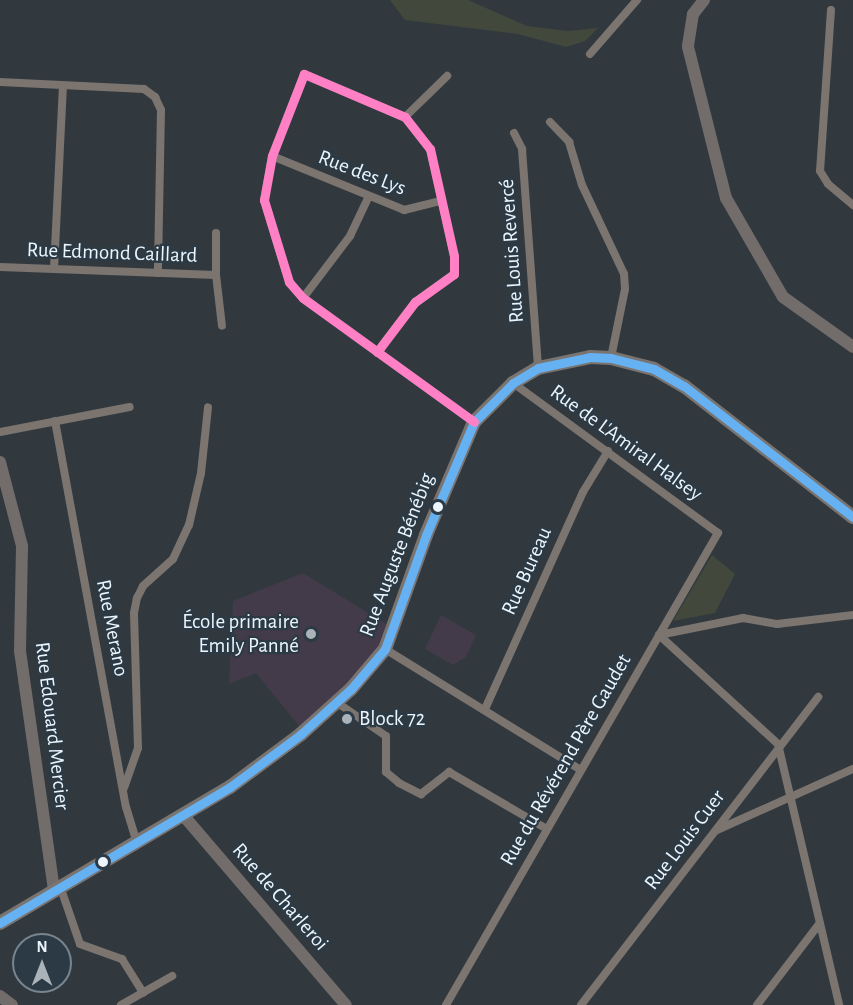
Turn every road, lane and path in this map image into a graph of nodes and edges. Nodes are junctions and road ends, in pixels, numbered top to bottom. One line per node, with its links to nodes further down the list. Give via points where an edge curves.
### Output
1 (637, 0): 4 (street)
2 (704, 0): 22 (street, via 693,14 688,47 726,198 783,297)
3 (831, 10): 14 (street, via 820,171 828,184)
4 (590, 54)
5 (447, 76): 8 (street)
6 (0, 82): 7 (street)
7 (63, 86): 17 (street); 18 (street, via 144,89 155,97 161,110)
8 (405, 117): 11 (street, via 304,74); 13 (street, via 430,149)
9 (550, 122): 24 (street, via 569,142 582,185 624,274 625,289)
10 (514, 133): 25 (street, Rue Louis Revercé, via 522,149)
11 (272, 156): 12 (street, Rue des Lys); 20 (street, via 265,210 289,282)
12 (369, 196): 13 (street, Rue des Lys, via 404,210); 20 (street, via 350,236)
13 (441, 201): 23 (street, via 456,266 454,274 415,302)
14 (853, 205)
15 (216, 233): 19 (street, Rue Edmond Caillard)
16 (0, 267): 17 (street, Rue Edmond Caillard)
17 (54, 269): 18 (street, Rue Edmond Caillard)
18 (158, 273): 19 (street, Rue Edmond Caillard)
19 (216, 275): 21 (street)
20 (303, 298): 23 (street)
21 (222, 326)
22 (853, 347)
23 (377, 352): 30 (street)
24 (611, 358): 25 (main road, Rue Auguste Bénébig, via 573,358); 34 (main road, Rue Auguste Bénébig, via 654,369 684,386)
25 (538, 368): 26 (main road, Rue Auguste Bénébig)
26 (513, 383): 30 (main road, Rue Auguste Bénébig); 32 (street, Rue de L'Amiral Halsey)
27 (130, 407): 29 (street)
28 (208, 407): 45 (street, via 201,473 189,525 173,559 143,586 137,598 138,748)
29 (56, 421): 31 (street); 45 (street, Rue Merano)
30 (474, 422): 38 (main road, Rue Auguste Bénébig, via 426,535)
31 (0, 432)
32 (608, 451): 35 (street, Rue de L'Amiral Halsey); 41 (street, Rue Bureau, via 583,492)
33 (0, 462): 51 (street, Rue Edouard Mercier, via 22,546 20,651)
34 (853, 517)
35 (718, 533): 37 (street, Rue du Révérend Père Gaudet)
36 (853, 615): 37 (street, via 777,624 743,618)
37 (660, 635): 42 (street); 44 (street, Rue du Révérend Père Gaudet)
38 (385, 649): 40 (main road, Rue Auguste Bénébig); 41 (street)
39 (818, 697): 42 (street, Rue Louis Cuer)
40 (336, 702): 47 (main road, Rue Auguste Bénébig, via 265,762); 48 (street, via 386,736 386,772 399,783 421,794 449,772)
41 (485, 709): 44 (street)
42 (778, 744): 46 (street); 49 (street, Rue Louis Cuer)
43 (853, 769): 46 (street)
44 (581, 770): 48 (street, Rue du Révérend Père Gaudet)
45 (124, 789): 50 (street, Rue Merano)
46 (793, 798): 49 (street); 53 (street)
47 (183, 815): 50 (main road, Rue Auguste Bénébig); 59 (street, Rue de Charleroi)
48 (547, 829): 60 (street, Rue du Révérend Père Gaudet)
49 (716, 830): 61 (street, Rue Louis Cuer)
50 (136, 840): 51 (main road, Rue Auguste Bénébig)
51 (57, 888): 52 (main road, Rue Auguste Bénébig); 55 (street, via 80,944 122,959)
52 (0, 923)
53 (820, 923): 62 (street); 63 (street)
54 (172, 976): 55 (street)
55 (143, 993): 58 (street)
56 (0, 996): 57 (street)
57 (12, 1005)
58 (121, 1005)
59 (346, 1005)
60 (446, 1005)
61 (581, 1005)
62 (757, 1005)
63 (839, 1005)

